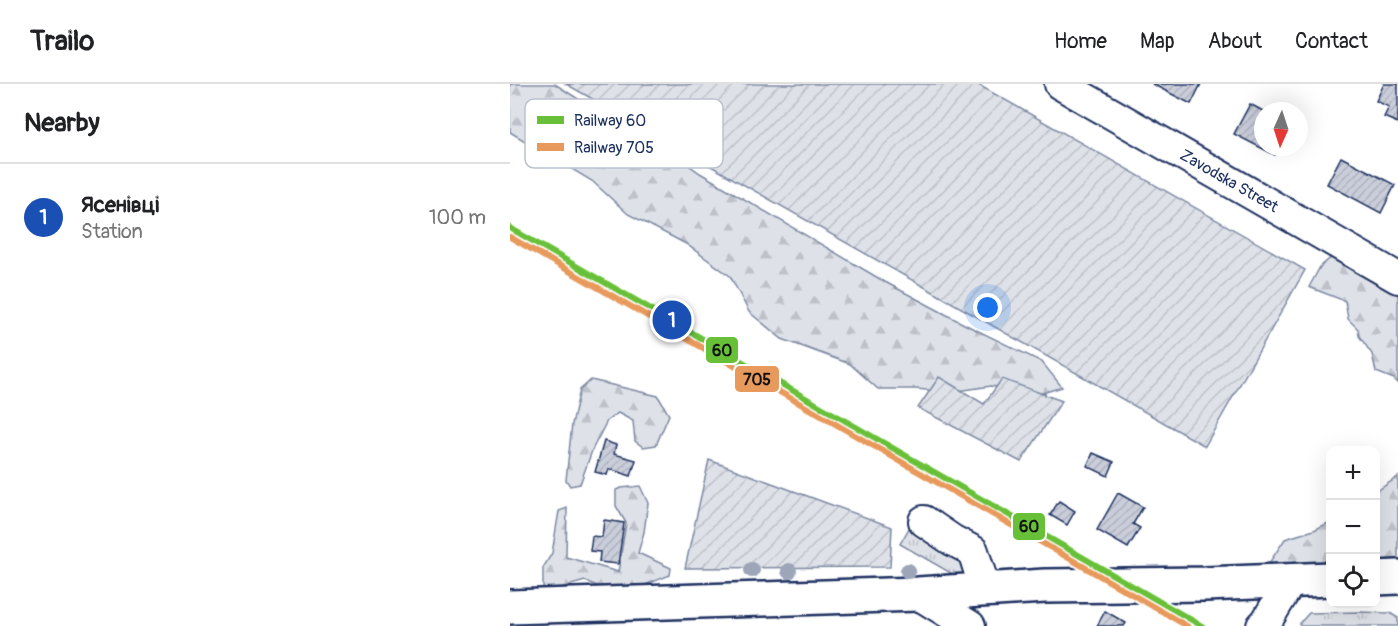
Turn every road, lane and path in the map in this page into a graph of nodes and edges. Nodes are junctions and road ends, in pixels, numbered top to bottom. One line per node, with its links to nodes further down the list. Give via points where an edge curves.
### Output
1 (1060, 84): 2 (street, Zavodska Street)
2 (1398, 278)
3 (924, 521): 8 (street, via 973,551)
4 (1398, 577): 5 (highway)
5 (1380, 578)
6 (1292, 579): 7 (highway); 8 (highway); 12 (street)
7 (1326, 579)
8 (985, 589): 9 (highway)
9 (918, 594): 10 (highway); 11 (street)
10 (510, 607)
11 (970, 626)
12 (1262, 626)

